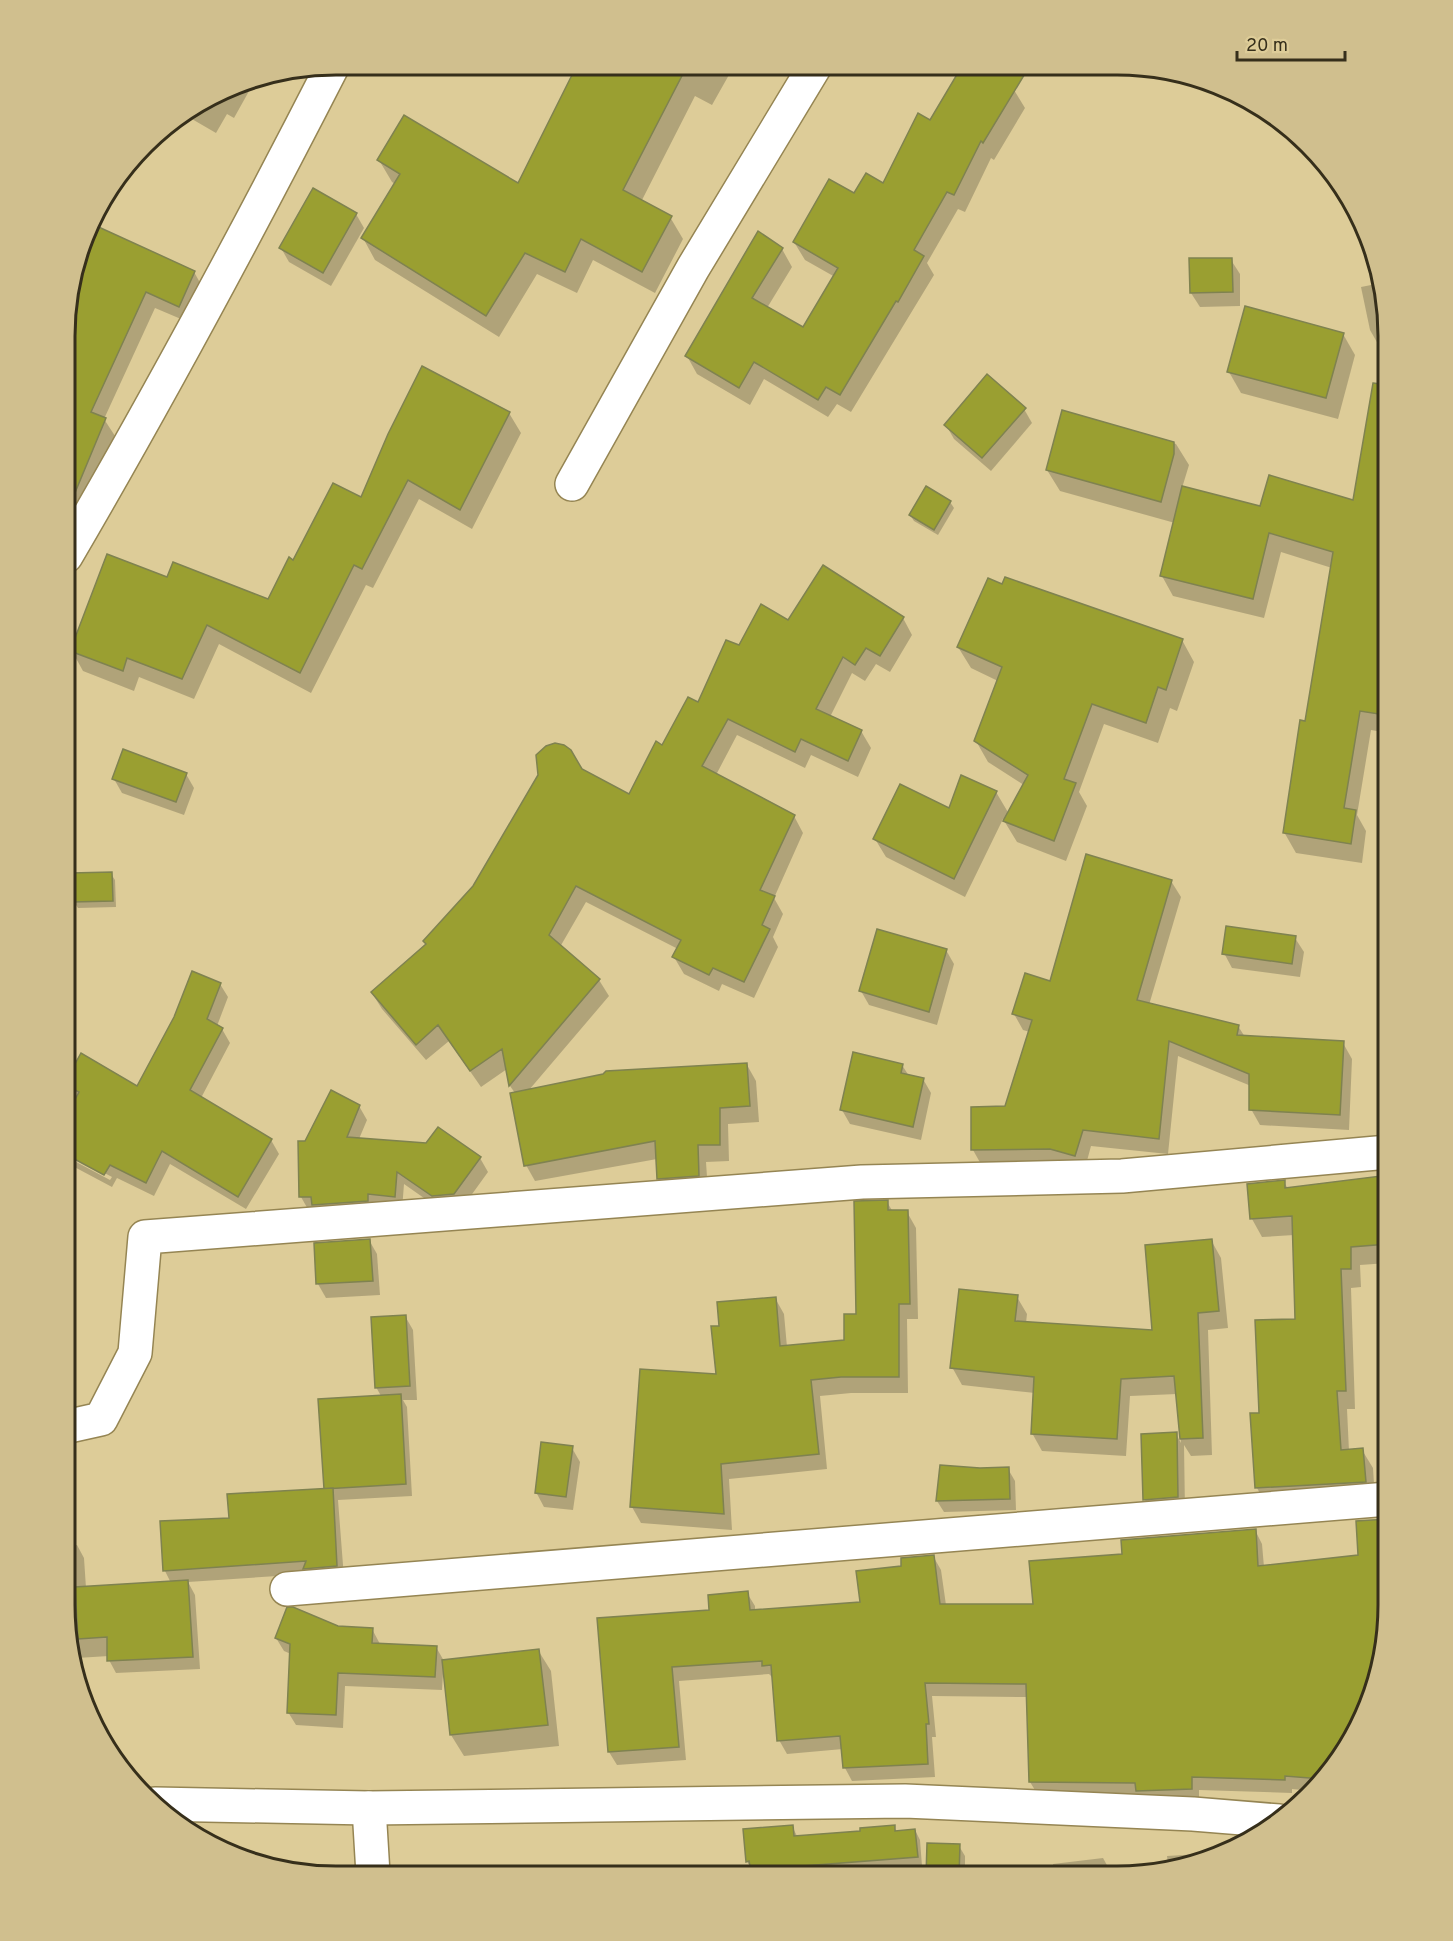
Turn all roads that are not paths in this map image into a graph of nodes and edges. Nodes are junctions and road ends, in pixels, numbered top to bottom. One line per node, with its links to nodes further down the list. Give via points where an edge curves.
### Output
1 (328, 75): 4 (street, via 228,268)
2 (810, 75): 3 (street, via 693,268)
3 (572, 484)
4 (75, 541)
5 (1378, 1153): 6 (street, via 1122,1176 862,1182 145,1237 135,1353 101,1419)
6 (75, 1425)
7 (1378, 1500): 8 (street)
8 (287, 1589)
9 (168, 1804): 10 (street)
10 (369, 1808): 11 (street, via 905,1801); 12 (street)
11 (1265, 1820)
12 (373, 1866)

